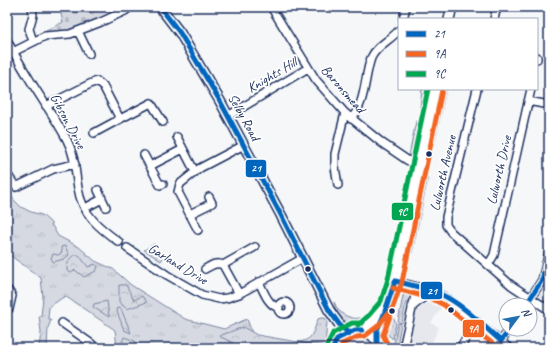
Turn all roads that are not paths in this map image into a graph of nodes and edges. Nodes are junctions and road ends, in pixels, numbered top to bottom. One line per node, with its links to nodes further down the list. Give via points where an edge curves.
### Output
1 (32, 7): 14 (street, via 29,29)
2 (130, 7): 11 (street)
3 (160, 7): 25 (main road, Selby Road, via 190,51)
4 (270, 7): 17 (street, Baronsmead)
5 (406, 7): 8 (street)
6 (452, 7): 9 (main road)
7 (497, 7): 10 (street)
8 (403, 18)
9 (449, 18)
10 (494, 18)
11 (78, 31): 14 (street, via 45,36); 16 (street)
12 (398, 31): 27 (street, via 373,56 360,106)
13 (7, 40): 15 (street, Gibson Drive)
14 (33, 41): 15 (street)
15 (10, 53): 23 (street, Gibson Drive)
16 (89, 54)
17 (308, 68): 24 (street, Baronsmead); 25 (street, Knights Hill)
18 (435, 90): 36 (main road)
19 (477, 90): 54 (street, Lulworth Avenue, via 446,225)
20 (531, 90): 21 (street, Lulworth Drive)
21 (528, 101): 22 (street); 54 (street, Lulworth Drive, via 494,255)
22 (549, 105)
23 (46, 106): 26 (street, via 97,81 104,86); 34 (street, Gibson Drive, via 67,141)
24 (345, 114): 27 (street, Baronsmead); 40 (street, via 335,154)
25 (228, 116): 31 (main road, Selby Road)
26 (120, 119): 28 (street, via 151,104); 29 (street)
27 (351, 119): 36 (street, Baronsmead, via 382,143)
28 (163, 122)
29 (94, 133)
30 (177, 137): 32 (street)
31 (244, 145): 37 (street); 52 (main road, Selby Road)
32 (183, 149): 35 (street); 37 (street)
33 (144, 155): 35 (street)
34 (75, 164): 38 (street, via 53,169 16,188); 45 (street, Gibson Drive, via 78,188)
35 (150, 166): 39 (street, via 160,185)
36 (419, 166): 56 (main road)
37 (195, 172): 46 (street, via 180,184 178,189)
38 (7, 174)
39 (163, 184)
40 (338, 185)
41 (98, 190): 43 (street)
42 (209, 197): 46 (street, via 212,203)
43 (102, 199): 44 (street); 45 (street)
44 (106, 206)
45 (85, 208): 48 (street, Gibson Drive, via 99,228)
46 (190, 214): 47 (street)
47 (198, 230)
48 (119, 242)
49 (255, 247): 53 (street)
50 (127, 248): 61 (street, Garland Drive, via 202,295 219,299)
51 (549, 252): 63 (street, via 542,280)
52 (303, 258): 57 (street, Garland Drive); 69 (main road, Selby Road)
53 (223, 265): 55 (street, via 212,264); 61 (street)
54 (488, 265): 62 (street, Lulworth Avenue)
55 (205, 269)
56 (395, 281): 58 (street); 65 (main road)
57 (259, 282): 61 (street, Garland Drive); 67 (street, via 268,300)
58 (417, 287): 60 (street); 66 (street)
59 (7, 289): 68 (street, via 12,296)
60 (426, 289): 66 (street, via 423,298); 71 (street, via 448,299)
61 (239, 294)
62 (529, 297)
63 (531, 297)
64 (538, 303): 70 (street, Lulworth Avenue)
65 (387, 304): 73 (main road); 78 (main road, via 377,330)
66 (412, 307): 81 (street)
67 (278, 308)
68 (9, 309)
69 (329, 310): 74 (main road, Selby Road); 76 (main road, Selby Road)
70 (549, 310)
71 (477, 321): 77 (street); 82 (street)
72 (62, 323): 79 (street, via 92,344)
73 (362, 330): 74 (main road); 78 (main road, via 371,334)
74 (348, 332): 76 (main road)
75 (504, 337): 77 (street)
76 (336, 339): 80 (main road)
77 (501, 341): 83 (street)
78 (379, 344)
79 (93, 348)
80 (334, 348)
81 (403, 348)
82 (460, 348)
83 (509, 348)

